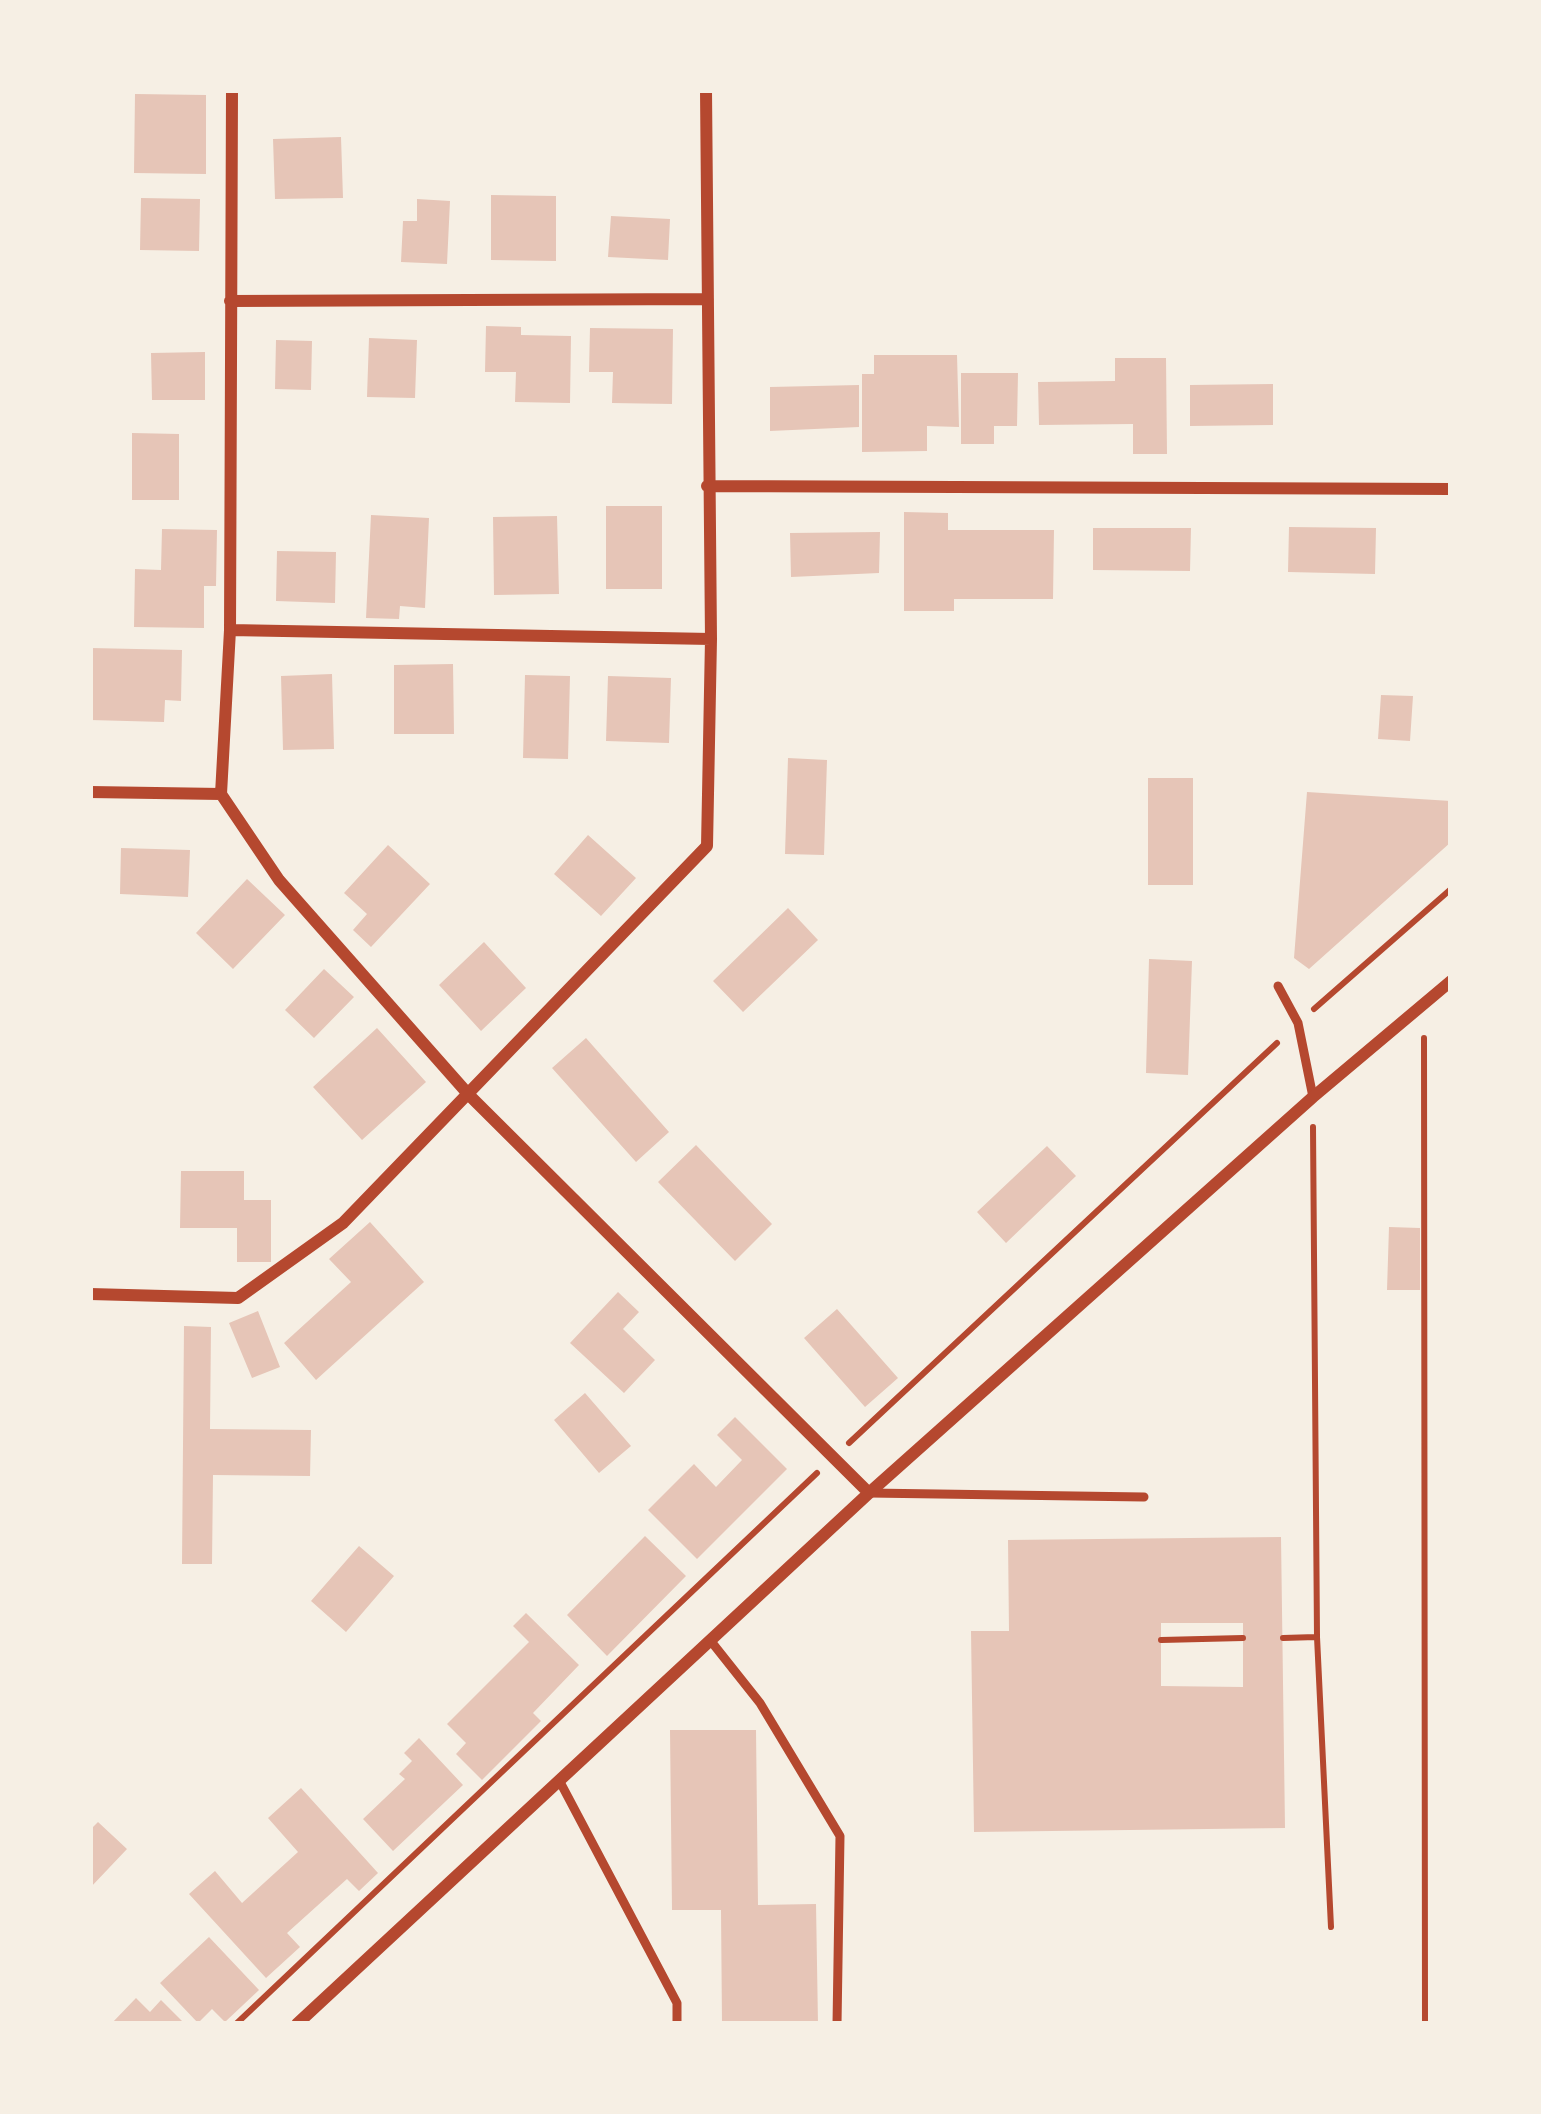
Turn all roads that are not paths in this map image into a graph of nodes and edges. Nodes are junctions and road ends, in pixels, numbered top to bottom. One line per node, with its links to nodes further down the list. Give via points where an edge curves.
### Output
1 (232, 90): 4 (street)
2 (706, 90): 3 (street)
3 (708, 299): 4 (street); 5 (street)
4 (230, 301): 7 (street)
5 (707, 486): 6 (street); 8 (street)
6 (1451, 489)
7 (230, 630): 8 (street); 10 (street)
8 (710, 639): 13 (street, via 707,846)
9 (90, 792): 10 (street)
10 (221, 794): 13 (street, via 280,880)
11 (1451, 981): 14 (street)
12 (1278, 986): 14 (lane, via 1298,1023)
13 (470, 1095): 15 (street, via 343,1223 238,1298); 16 (street)
14 (1313, 1097): 16 (street)
15 (90, 1294)
16 (869, 1493): 17 (lane); 18 (street)
17 (1144, 1497)
18 (710, 1640): 19 (street); 22 (lane, via 760,1703 840,1836)
19 (559, 1780): 20 (street); 21 (lane, via 677,2003)
20 (297, 2024)
21 (677, 2024)
22 (837, 2024)

